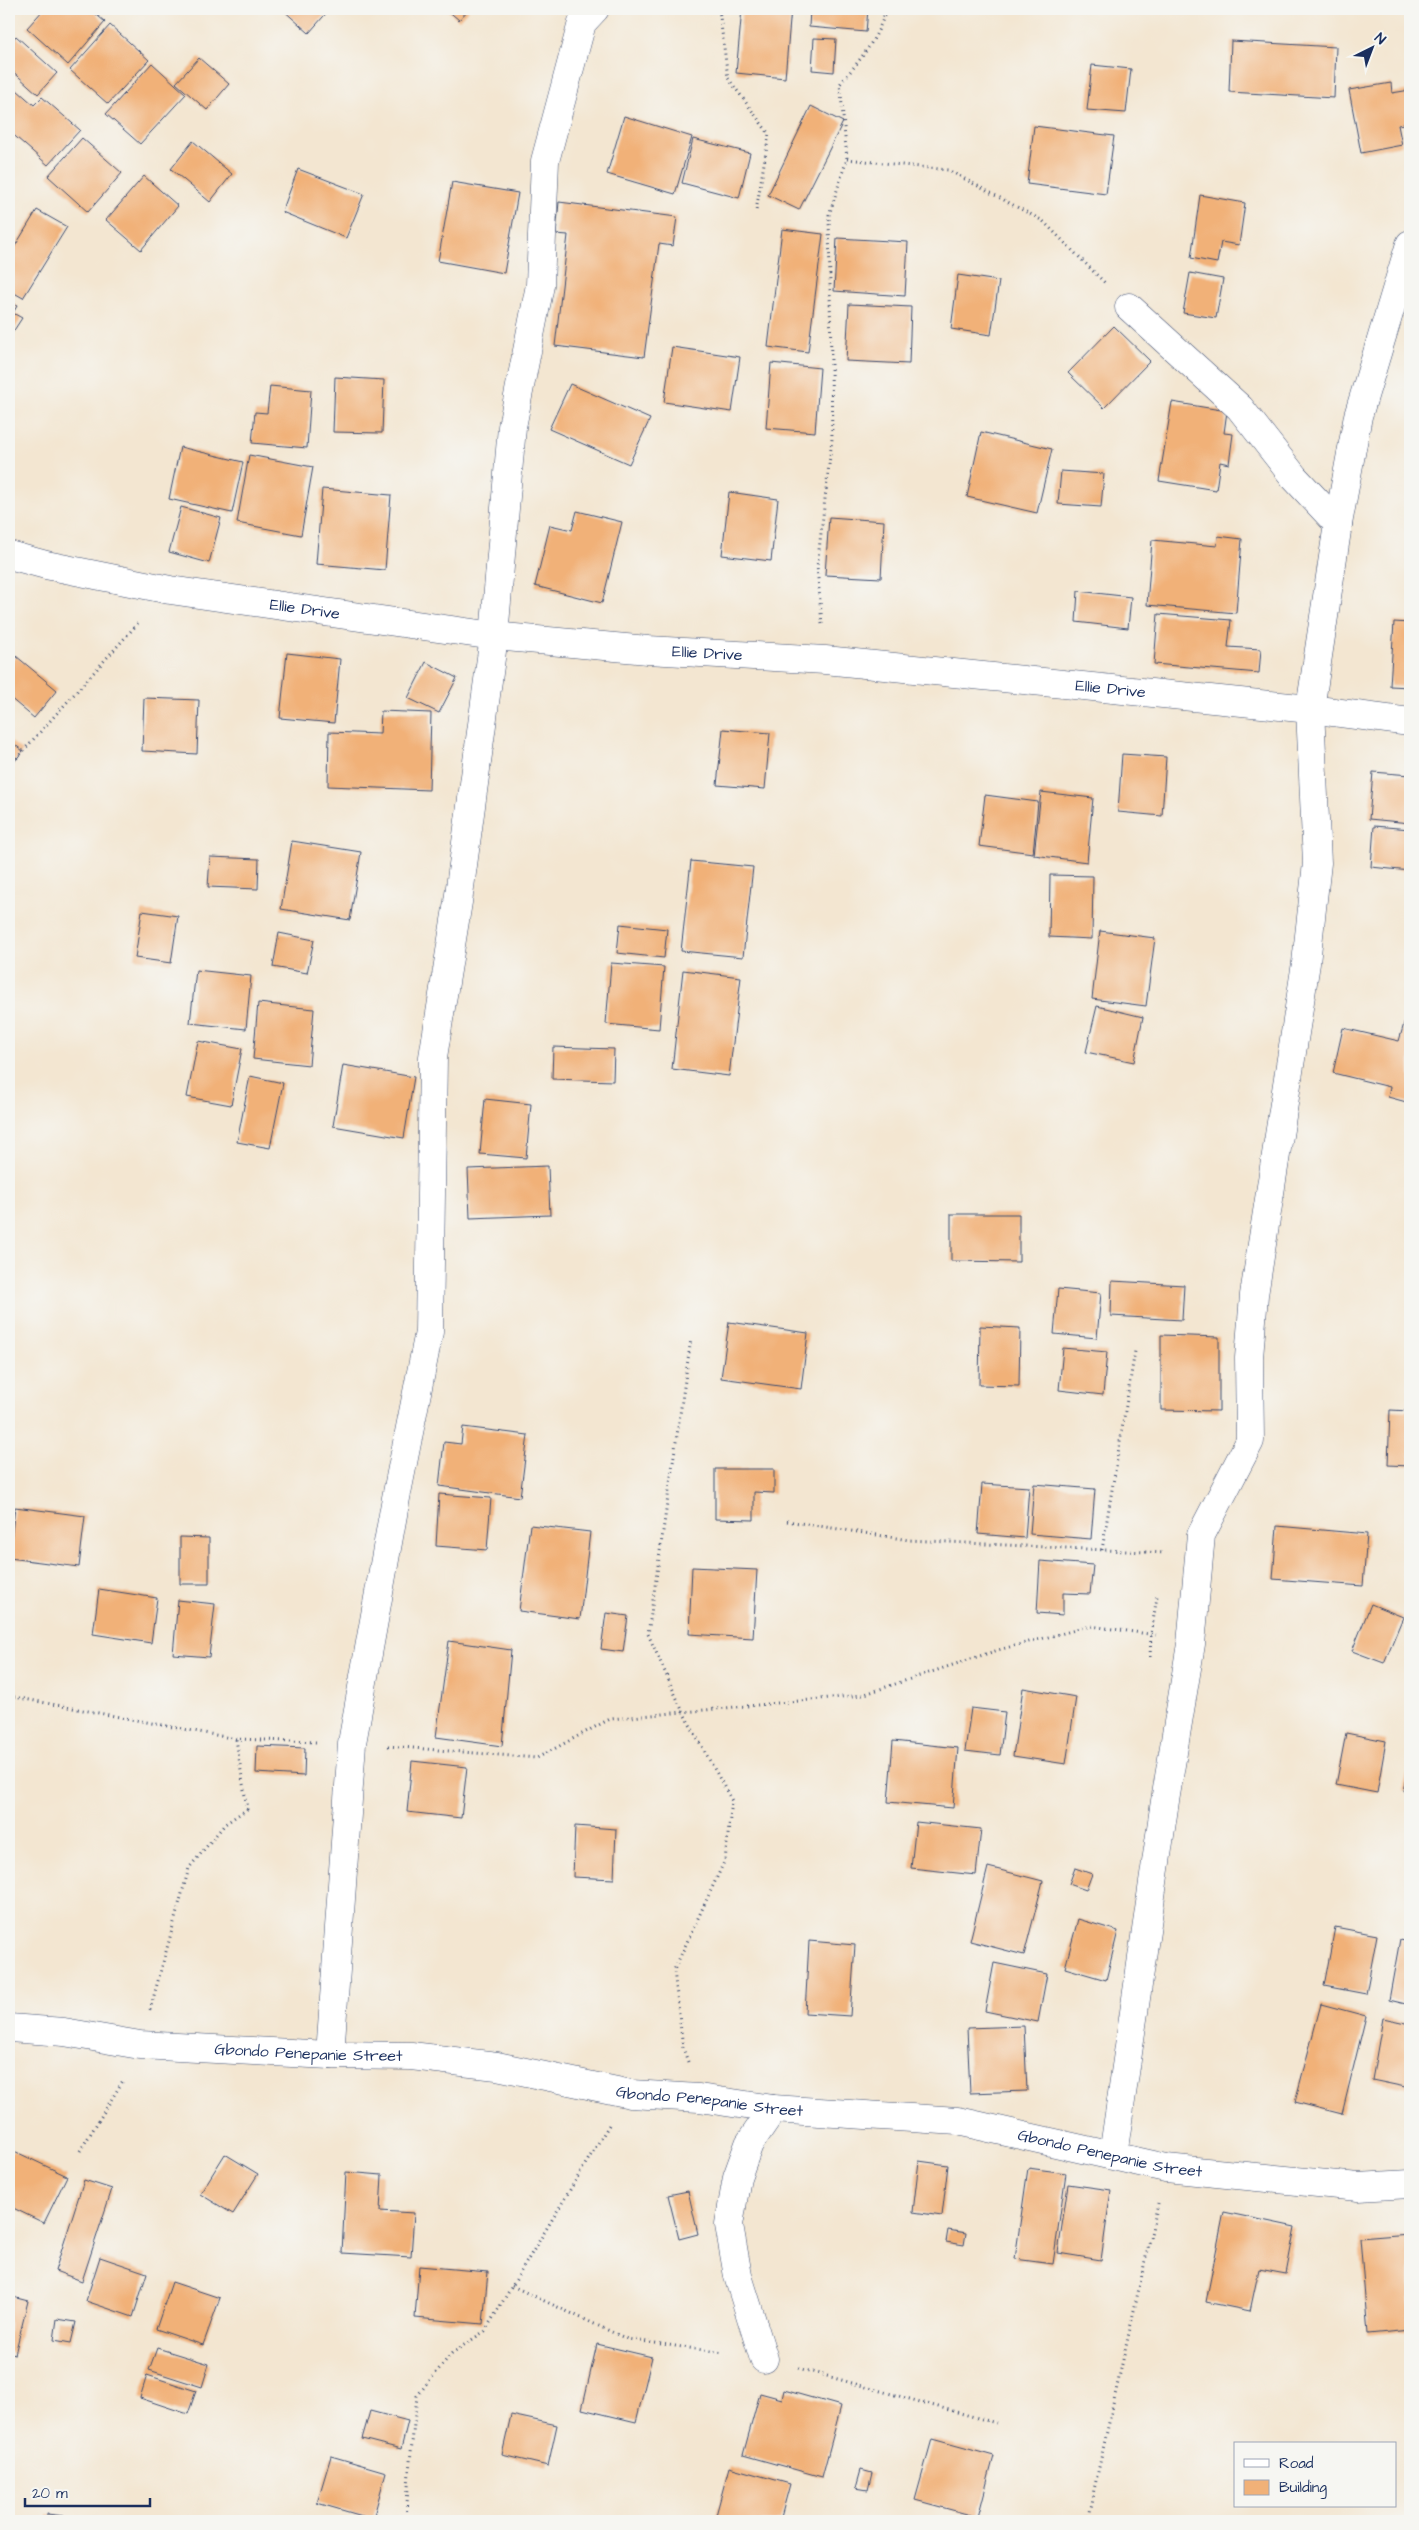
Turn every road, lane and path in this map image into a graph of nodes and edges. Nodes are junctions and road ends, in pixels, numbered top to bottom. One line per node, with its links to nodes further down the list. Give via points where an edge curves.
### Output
1 (595, 9): 11 (street, via 582,23 545,161 540,285 512,427)
2 (719, 9): 5 (path, via 728,78 769,134)
3 (886, 9): 4 (path, via 882,25 869,48 840,84)
4 (847, 159): 7 (path, via 948,170 1043,221); 12 (path, via 829,215 832,439 817,567)
5 (756, 210)
6 (1410, 244): 8 (street, via 1358,416)
7 (1129, 307): 8 (street, via 1240,408 1294,477)
8 (1338, 524): 13 (street)
9 (9, 555): 10 (street, Ellie Drive)
10 (170, 590): 11 (street, Ellie Drive); 15 (path, via 14,761)
11 (494, 636): 12 (street, Ellie Drive, via 648,650); 25 (street, via 458,902 433,1057 429,1332)
12 (825, 660): 13 (street, Ellie Drive)
13 (1310, 709): 14 (street, Ellie Drive); 19 (street, via 1316,863 1306,963 1254,1295 1250,1441)
14 (1410, 722)
15 (9, 771)
16 (691, 1339): 23 (path, via 648,1634)
17 (1135, 1351): 20 (path)
18 (787, 1521): 20 (path, via 909,1540)
19 (1202, 1535): 20 (path, via 1164,1554); 21 (street)
20 (1102, 1550)
21 (1191, 1644): 23 (path, via 1150,1634 1091,1626 998,1650 862,1695); 33 (street)
22 (9, 1696): 24 (path)
23 (682, 1712): 25 (path, via 610,1720 537,1758); 30 (path, via 732,1801 726,1860 674,1970 683,2048)
24 (236, 1738): 25 (path); 27 (path, via 247,1809 225,1824 189,1868)
25 (352, 1743): 28 (street)
26 (9, 2028): 27 (street, Gbondo Penepanie Street, via 64,2032)
27 (140, 2045): 28 (street, Gbondo Penepanie Street); 32 (path, via 127,2074)
28 (330, 2055): 29 (street, Gbondo Penepanie Street, via 411,2056 497,2066)
29 (631, 2094): 30 (street, Gbondo Penepanie Street); 36 (path, via 600,2138)
30 (699, 2098): 31 (street, Gbondo Penepanie Street)
31 (773, 2109): 33 (street, Gbondo Penepanie Street, via 958,2121); 37 (street, via 749,2144 737,2177 729,2225 738,2276)
32 (80, 2151)
33 (1113, 2155): 34 (street, Gbondo Penepanie Street)
34 (1166, 2168): 35 (street, Gbondo Penepanie Street, via 1358,2187); 40 (path)
35 (1410, 2184)
36 (512, 2286): 37 (path, via 627,2339); 39 (path, via 485,2331 452,2353 417,2396)
37 (764, 2359): 38 (path)
38 (996, 2422)
39 (406, 2521)
40 (1087, 2521)

